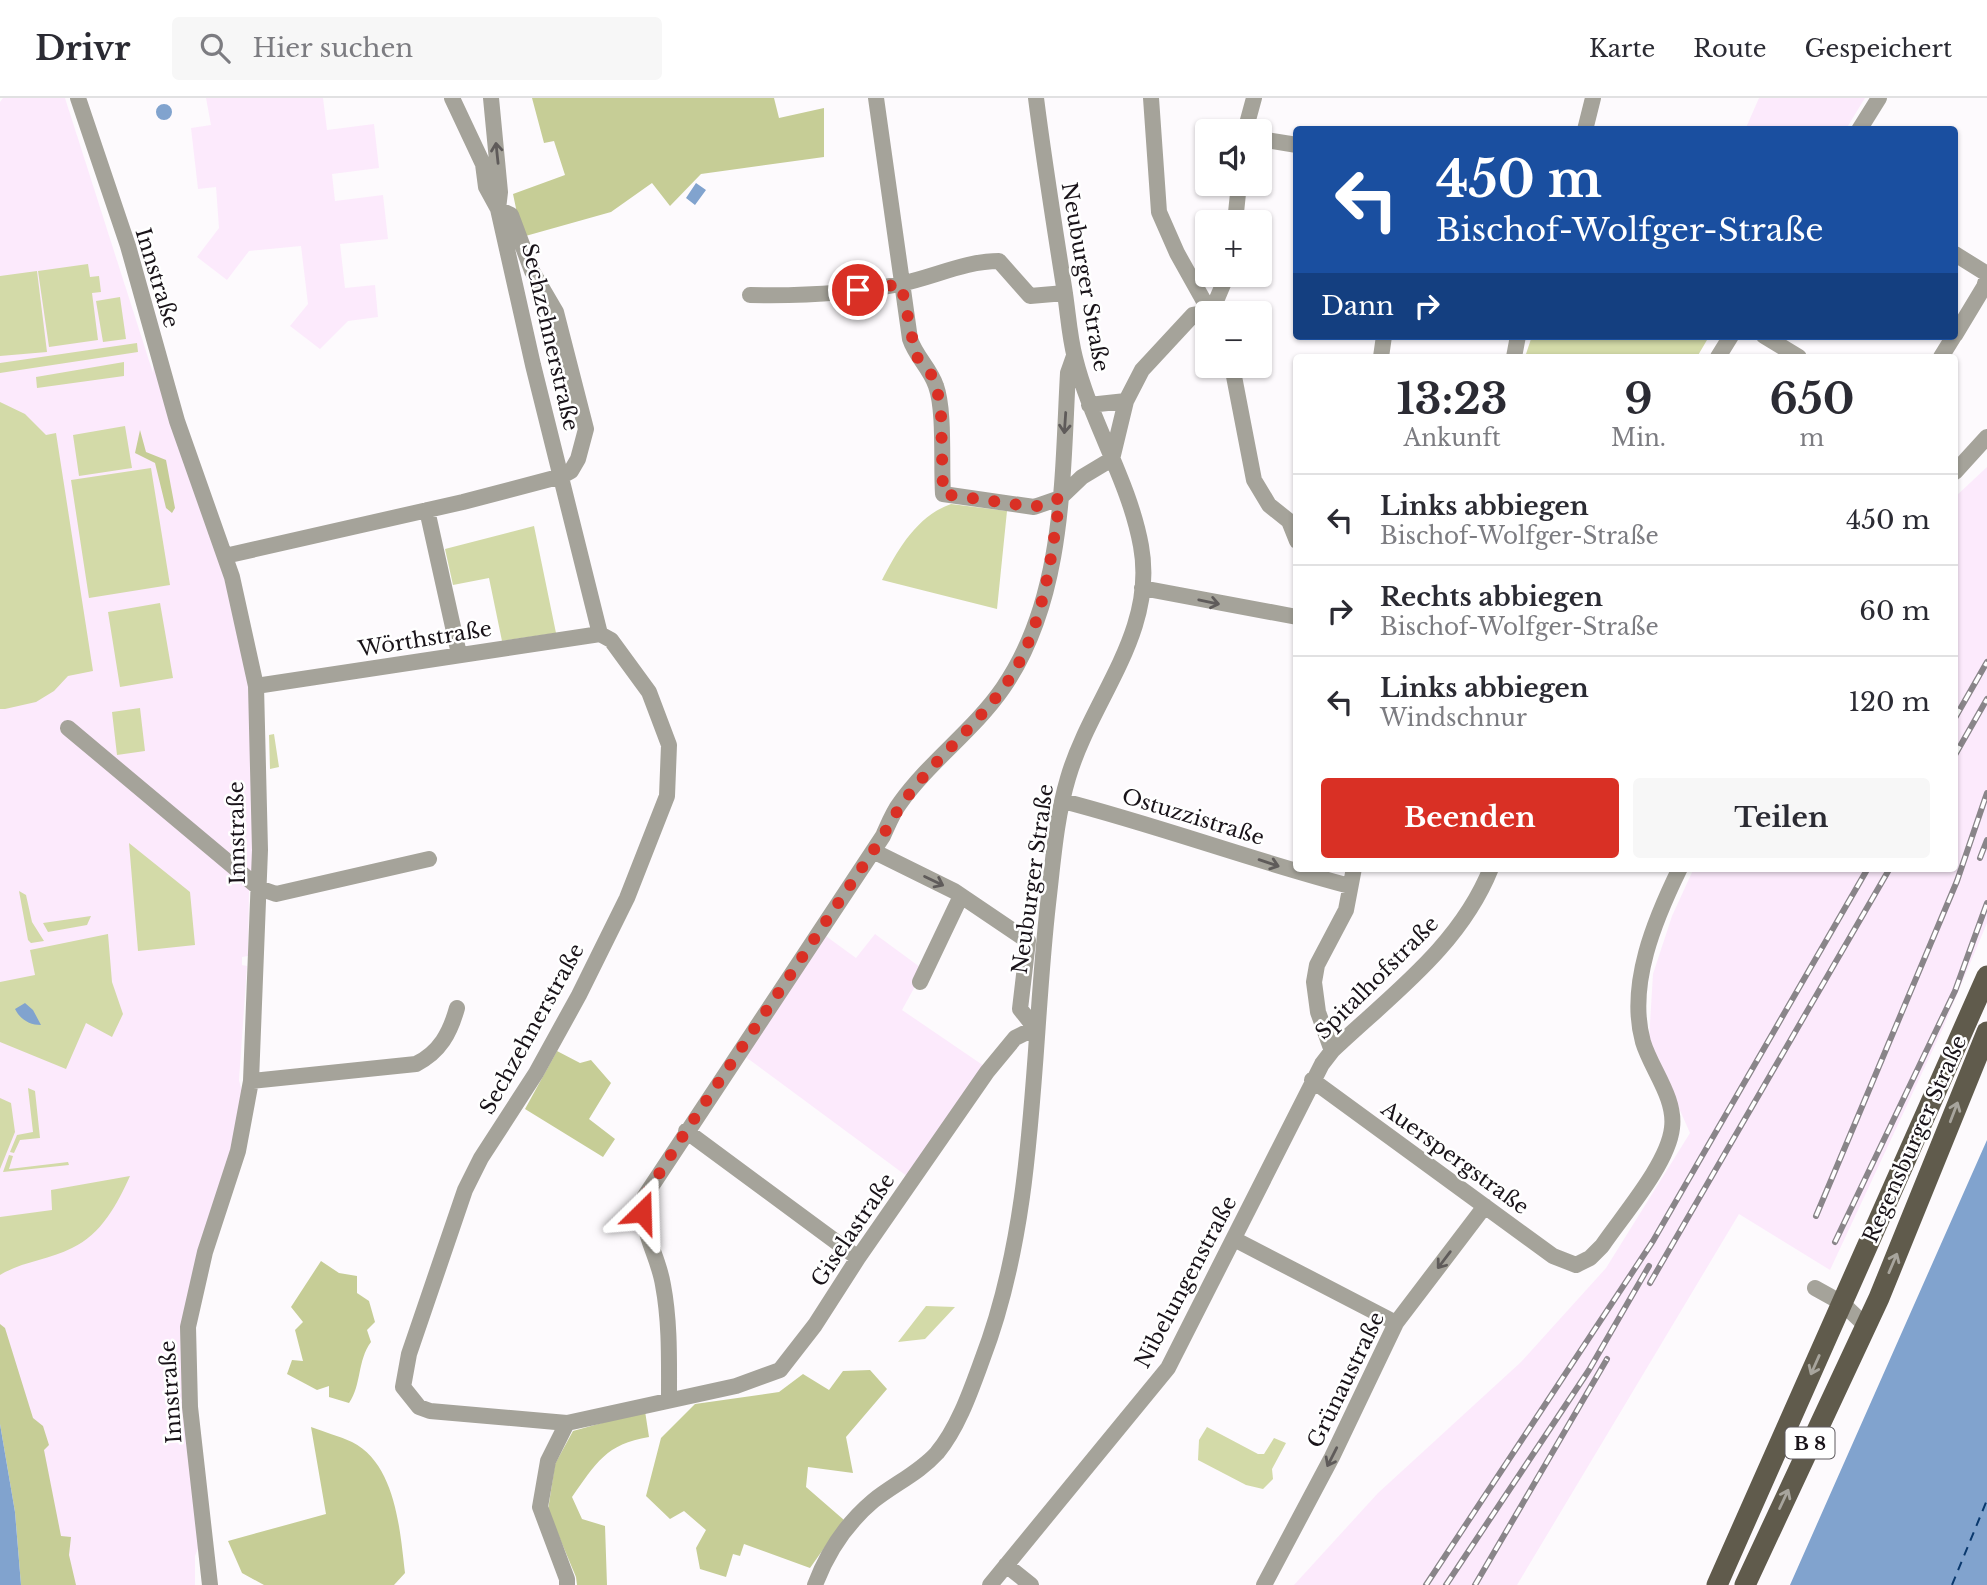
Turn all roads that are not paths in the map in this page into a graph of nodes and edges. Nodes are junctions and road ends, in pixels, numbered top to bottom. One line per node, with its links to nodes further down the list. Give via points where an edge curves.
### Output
1 (78, 98): 37 (street, Innstraße, via 128,246 177,421)
2 (452, 98): 15 (street, Sechzehnerstraße)
3 (491, 98): 15 (street, one-way to 3)
4 (876, 98): 18 (street)
5 (1036, 98): 19 (street, Neuburger Straße)
6 (1152, 98): 21 (street, via 1159,212)
7 (1254, 98): 10 (street)
8 (1593, 98): 11 (street)
9 (1879, 98): 12 (street)
10 (1248, 119)
11 (1586, 126)
12 (1862, 126)
13 (1272, 141): 14 (street)
14 (1293, 144)
15 (498, 209): 33 (street, Sechzehnerstraße); 33 (street, Sechzehnerstraße, via 511,215 532,271 556,312 574,373 586,429 578,459)
16 (1958, 256): 17 (street)
17 (1987, 276): 23 (street)
18 (901, 284): 19 (street, via 982,261 999,261 1030,296); 20 (street, via 815,296); 34 (street, via 916,356 937,388 943,494 1034,507)
19 (1065, 293): 26 (street, Neuburger Straße)
20 (750, 295)
21 (1204, 301)
22 (1195, 315): 28 (street, via 1142,370)
23 (1958, 329)
24 (1771, 340): 25 (street)
25 (1794, 354)
26 (1074, 356): 29 (street, Neuburger Straße); 34 (street, one-way to 34, via 1068,373)
27 (1234, 378): 36 (street, via 1254,480)
28 (1126, 401): 29 (street); 32 (street)
29 (1089, 405): 32 (street, Neuburger Straße)
30 (1987, 437): 31 (street)
31 (1961, 456)
32 (1112, 459): 34 (street, via 1082,477); 38 (street, Neuburger Straße, via 1142,547)
33 (562, 476): 35 (street); 40 (street, Sechzehnerstraße)
34 (1060, 498): 45 (street, via 1046,589 1019,663 1002,690 898,804)
35 (427, 510): 37 (street); 41 (street)
36 (1293, 531)
37 (225, 556): 42 (street, Innstraße)
38 (1142, 588): 39 (street, one-way to 39); 44 (street, Neuburger Straße, via 1132,638 1083,740)
39 (1293, 612)
40 (600, 634): 41 (street, Wörthstraße); 72 (street, Sechzehnerstraße, via 611,640 649,692 669,745 667,796 627,898 579,995 465,1190 409,1354 403,1387 419,1406 430,1411)
41 (459, 654): 42 (street, Wörthstraße)
42 (256, 686): 53 (street, Innstraße)
43 (68, 728): 53 (street)
44 (1063, 801): 47 (street, Ostuzzistraße, one-way to 47); 58 (street, Neuburger Straße)
45 (873, 850): 54 (street, one-way to 54); 63 (street)
46 (429, 859): 53 (street, via 276,894)
47 (1293, 871)
48 (1297, 872): 52 (street, Ostuzzistraße, one-way to 52)
49 (1353, 872): 52 (street)
50 (1489, 872): 60 (street, Spitalhofstraße, via 1462,922 1430,960)
51 (1678, 872): 64 (street, Auerspergstraße, via 1650,938 1641,991 1643,1043 1669,1104 1673,1126 1662,1158 1602,1246 1576,1265 1553,1256)
52 (1350, 886): 60 (street, via 1346,910 1317,965 1314,982 1318,1012)
53 (259, 888): 62 (street, Innstraße)
54 (961, 896): 56 (street); 58 (street, via 1028,941 1020,1009)
55 (1987, 976): 68 (main road, Regensburger Straße / B 8)
56 (920, 982)
57 (457, 1008): 62 (street, via 441,1045 416,1064)
58 (1035, 1028): 66 (street, Giselastraße, via 1015,1038 987,1072); 76 (street, Neuburger Straße, via 1020,1217 1007,1284 982,1362 937,1452 850,1524)
59 (1987, 1032): 70 (main road, Regensburger Straße / B 8, one-way to 59, via 1879,1298)
60 (1332, 1051): 61 (street, Spitalhofstraße)
61 (1312, 1080): 64 (street, Auerspergstraße); 65 (street, Nibelungenstraße)
62 (251, 1081): 74 (street, Innstraße, via 237,1152 205,1252 188,1327 190,1407)
63 (686, 1131): 66 (street); 71 (street, via 645,1196 642,1212 647,1242 663,1281 669,1326)
64 (1485, 1206): 69 (street, Grünaustraße, one-way to 69)
65 (1234, 1239): 69 (street); 73 (street, Nibelungenstraße, via 1168,1367)
66 (858, 1258): 71 (street, Giselastraße, via 816,1325 780,1370 736,1386)
67 (1815, 1288): 68 (street)
68 (1842, 1303): 70 (street); 80 (main road, Regensburger Straße / B 8, one-way to 80)
69 (1396, 1323): 79 (street, Grünaustraße, one-way to 79)
70 (1864, 1324): 81 (main road, Regensburger Straße / B 8, one-way to 70)
71 (669, 1398): 72 (street, Sechzehnerstraße)
72 (567, 1423): 75 (street, via 548,1461 540,1507)
73 (1006, 1565): 77 (street, Nibelungenstraße); 78 (street)
74 (211, 1585)
75 (567, 1585)
76 (815, 1585)
77 (990, 1585)
78 (1031, 1585)
79 (1264, 1585)
80 (1717, 1585)
81 (1745, 1585)

